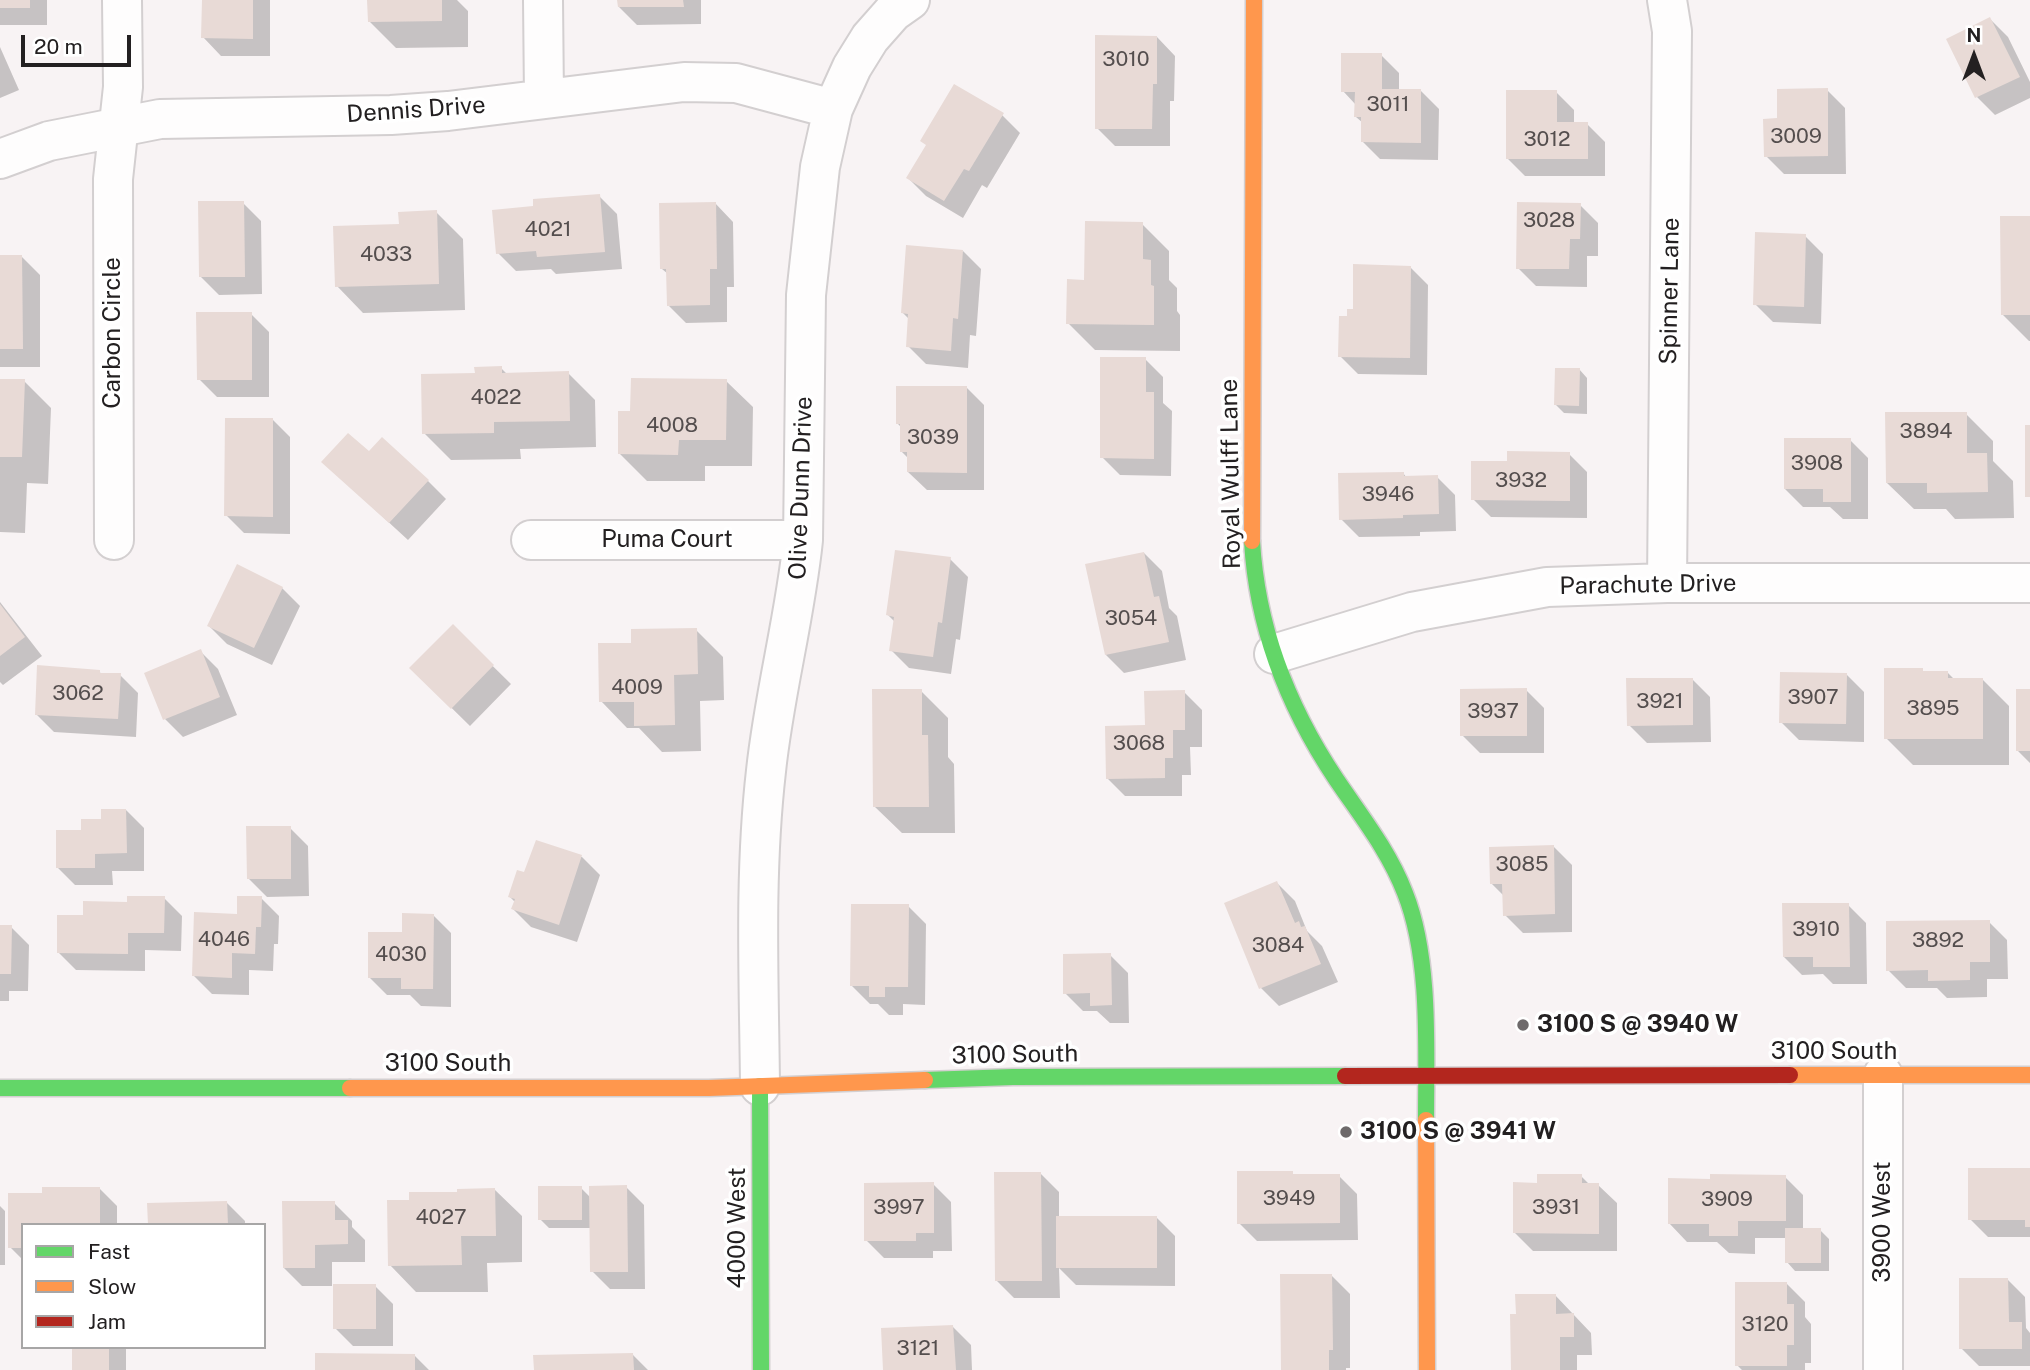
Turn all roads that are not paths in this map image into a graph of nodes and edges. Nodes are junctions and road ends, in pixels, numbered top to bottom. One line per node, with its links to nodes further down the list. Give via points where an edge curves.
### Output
1 (122, 0): 8 (street, Carbon Circle)
2 (543, 0): 6 (street)
3 (909, 0): 7 (street, Olive Dunn Drive, via 870,38)
4 (1254, 0): 15 (main road, Royal Wulff Lane, via 1251,518 1256,587)
5 (1667, 0): 13 (street, Spinner Lane, via 1672,44)
6 (544, 98): 7 (street, Dennis Drive, via 710,81 764,89); 8 (street, Dennis Drive, via 425,113 160,119)
7 (833, 109): 11 (street, Olive Dunn Drive, via 820,167 806,284)
8 (118, 126): 9 (street, Dennis Drive, via 49,141); 12 (street, Carbon Circle, via 113,179)
9 (0, 159)
10 (531, 540): 11 (street, Puma Court)
11 (803, 540): 19 (street, Olive Dunn Drive, via 763,801 758,877)
12 (114, 541)
13 (1667, 583): 14 (street, Parachute Drive); 15 (street, Parachute Drive, via 1547,587 1412,612)
14 (2030, 583)
15 (1273, 654): 18 (main road, Royal Wulff Lane, via 1310,738 1382,849 1406,896 1422,974)
16 (2030, 1074): 17 (main road, 3100 South)
17 (1883, 1075): 18 (main road, 3100 South); 23 (street, 3900 West)
18 (1427, 1076): 19 (main road, 3100 South, via 1013,1077); 22 (main road, Royal Wulff Lane)
19 (760, 1086): 20 (main road, 3100 South); 21 (main road, 4000 West)
20 (0, 1088)
21 (761, 1370)
22 (1427, 1370)
23 (1883, 1370)

